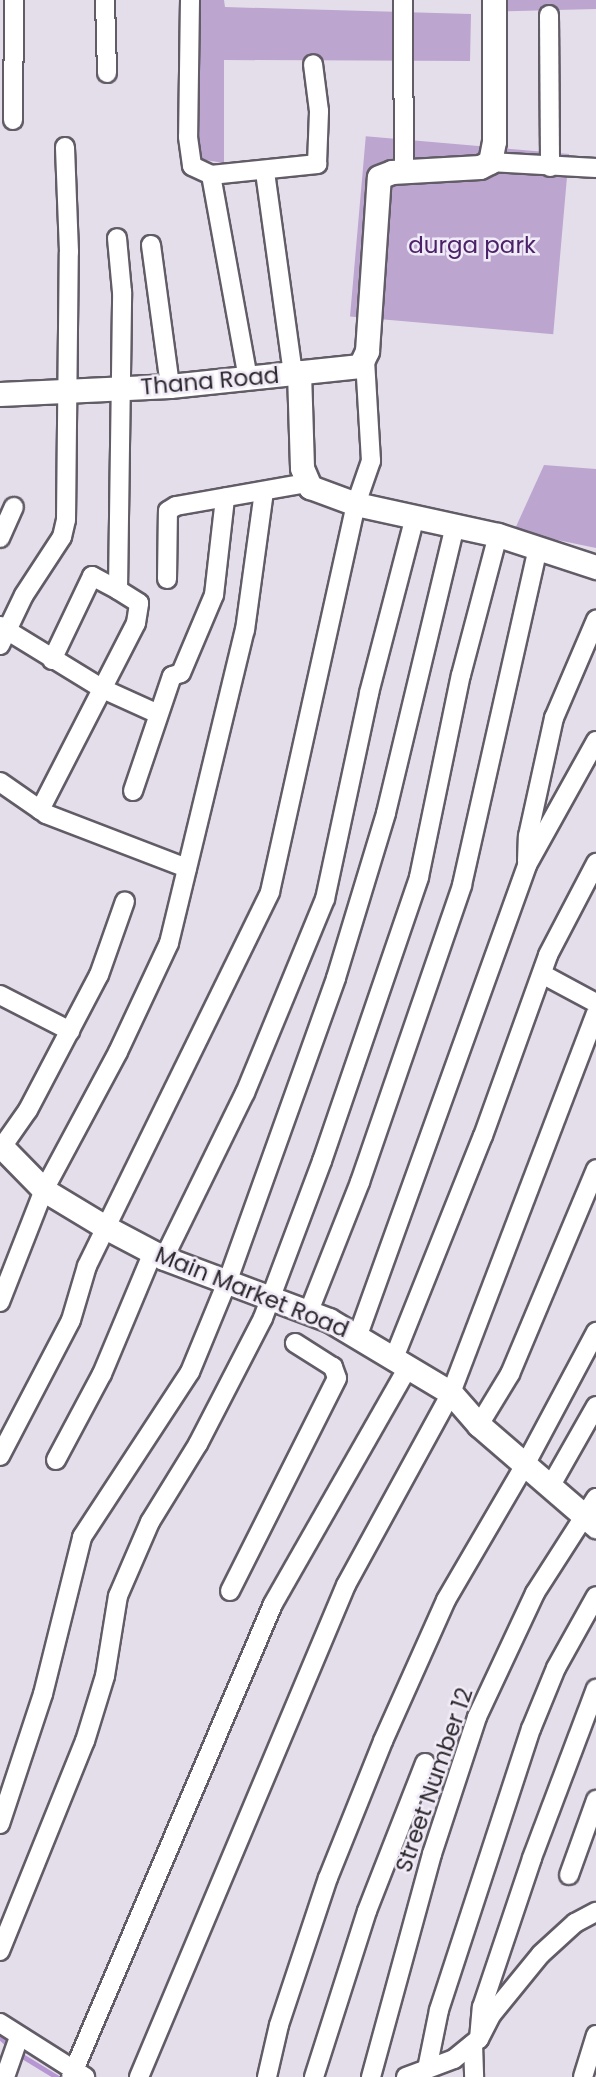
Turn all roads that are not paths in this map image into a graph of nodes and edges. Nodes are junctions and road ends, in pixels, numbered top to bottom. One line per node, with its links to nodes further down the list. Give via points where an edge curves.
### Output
1 (14, 0): 9 (street)
2 (105, 0): 8 (street)
3 (190, 0): 16 (street, via 188,137 192,166)
4 (403, 0): 15 (street)
5 (494, 0): 11 (street)
6 (549, 15): 12 (street)
7 (313, 64): 14 (street, via 319,111 317,164)
8 (107, 73)
9 (13, 120)
10 (65, 147): 24 (street, via 69,252)
11 (490, 162): 12 (street); 15 (street, via 480,167)
12 (550, 167): 13 (street)
13 (596, 167)
14 (265, 172): 16 (street); 20 (street)
15 (404, 172): 19 (street, via 379,177)
16 (211, 175): 21 (street)
17 (117, 238): 23 (street, via 122,292)
18 (150, 245): 22 (street)
19 (365, 361): 20 (street, via 360,366); 29 (street, via 371,461)
20 (296, 372): 21 (street, Thana Road); 26 (street, Thana Road)
21 (248, 377): 22 (street, Thana Road)
22 (170, 386): 23 (street, Thana Road)
23 (118, 389): 24 (street, Thana Road); 38 (street, via 122,445)
24 (65, 391): 25 (street, Thana Road); 40 (street, via 62,537)
25 (0, 394)
26 (306, 483): 27 (street); 29 (street)
27 (264, 491): 28 (street); 50 (street, via 245,630)
28 (225, 498): 37 (street, via 168,511); 43 (street, via 214,595)
29 (356, 504): 31 (street); 60 (street, via 270,892)
30 (14, 507): 34 (street)
31 (415, 517): 32 (street); 61 (street, via 372,681 324,899 245,1093)
32 (455, 525): 33 (street); 62 (street, via 386,813 336,978)
33 (498, 535): 35 (street); 63 (street, via 461,675 419,877)
34 (0, 538)
35 (538, 548): 36 (street); 65 (street, via 463,885 360,1182)
36 (596, 567)
37 (167, 579)
38 (118, 590): 41 (street, via 92,576); 42 (street, via 139,603 136,623)
39 (596, 620): 49 (street, via 554,718 528,836)
40 (2, 634): 41 (street)
41 (52, 660): 42 (street)
42 (103, 689): 43 (street); 47 (street)
43 (158, 714): 46 (street)
44 (596, 741): 49 (street)
45 (0, 782): 47 (street)
46 (133, 791)
47 (40, 810): 50 (street)
48 (596, 863): 52 (street)
49 (527, 865): 67 (street)
50 (187, 868): 59 (street, via 169,943 118,1052)
51 (125, 901): 56 (street, via 99,975)
52 (541, 974): 54 (street); 69 (street)
53 (0, 995): 56 (street)
54 (596, 1003)
55 (596, 1014): 70 (street)
56 (70, 1031): 57 (street, via 28,1110)
57 (1, 1146): 59 (street, Main Market Road)
58 (596, 1169): 72 (street, via 510,1374)
59 (44, 1190): 60 (street, Main Market Road); 64 (street)
60 (107, 1228): 61 (street, Main Market Road); 73 (street, via 87,1266 71,1320)
61 (159, 1255): 62 (street, Main Market Road); 74 (street)
62 (228, 1280): 63 (street, Main Market Road); 83 (street, via 190,1372 82,1537 43,1694)
63 (271, 1296): 65 (street, Main Market Road); 86 (street, via 218,1409 150,1522 118,1596 105,1675 85,1741)
64 (0, 1302)
65 (309, 1311): 67 (street, Main Market Road)
66 (596, 1332): 75 (street)
67 (358, 1335): 69 (street, Main Market Road)
68 (295, 1343): 78 (street, via 333,1367 337,1378)
69 (401, 1362): 70 (street, Main Market Road); 92 (street, via 273,1604)
70 (451, 1393): 72 (street, Main Market Road); 94 (street, via 346,1585)
71 (596, 1406): 76 (street)
72 (479, 1425): 75 (street, Main Market Road)
73 (0, 1456)
74 (56, 1460)
75 (525, 1465): 76 (street, Main Market Road); 95 (street, via 446,1600 383,1741 328,1878 279,2025)
76 (550, 1487): 77 (street, Main Market Road)
77 (592, 1514): 97 (street, Street Number 12, via 535,1593 477,1717 432,1854)
78 (230, 1591)
79 (596, 1596): 91 (street, via 556,1668 531,1729 439,2010)
80 (596, 1689): 90 (street, via 532,1858 482,2007)
81 (425, 1763): 96 (street, via 367,1912)
82 (596, 1800): 84 (street)
83 (0, 1824)
84 (569, 1875)
85 (596, 1912): 90 (street, via 575,1923 541,1954 492,2014)
86 (0, 1951)
87 (0, 2023): 89 (street)
88 (596, 2035): 100 (street)
89 (15, 2046): 92 (street); 93 (street)
90 (474, 2046): 91 (street); 99 (street)
91 (428, 2069): 98 (street)
92 (77, 2075)
93 (5, 2077)
94 (139, 2077)
95 (267, 2077)
96 (314, 2077)
97 (371, 2077)
98 (406, 2077)
99 (474, 2077)
100 (583, 2077)

